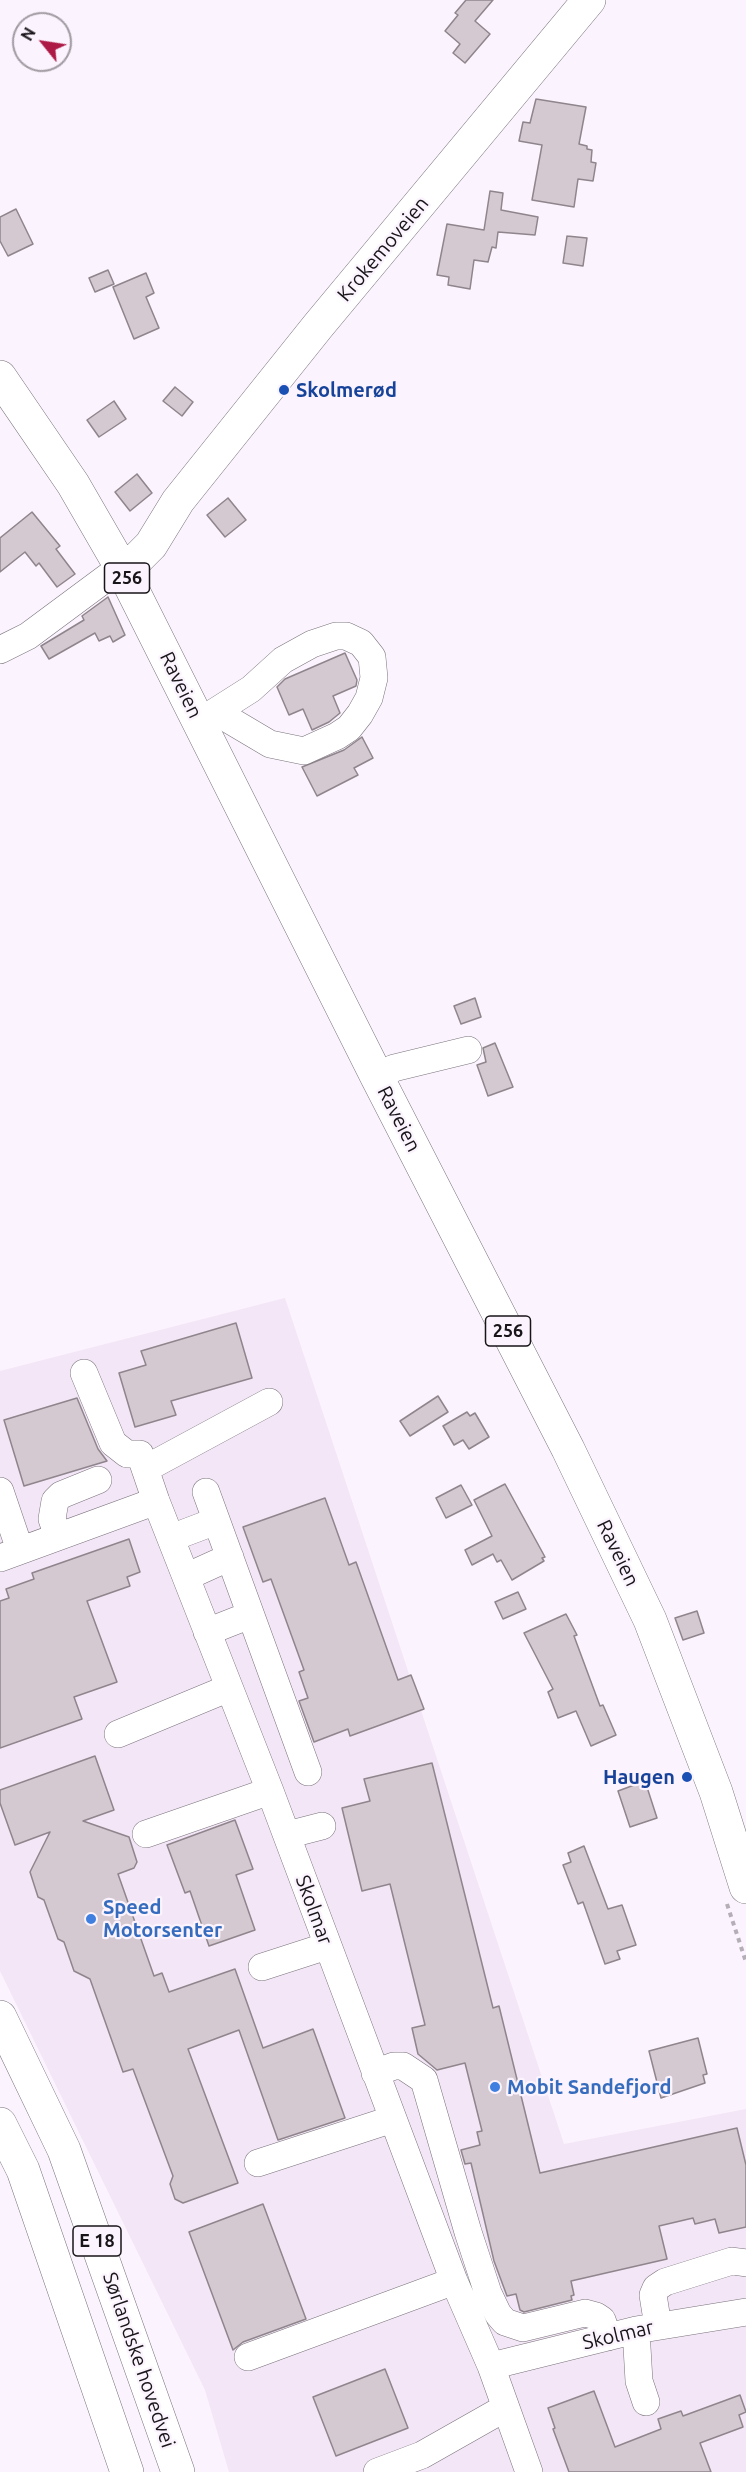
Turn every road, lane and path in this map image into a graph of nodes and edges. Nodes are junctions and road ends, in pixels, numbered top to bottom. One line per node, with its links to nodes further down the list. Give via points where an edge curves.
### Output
1 (589, 0): 3 (main road, Krokemoveien, via 178,501 125,547)
2 (0, 377): 3 (main road, Raveien / 256, via 73,484)
3 (122, 567): 4 (street, via 28,636); 5 (main road, Raveien / 256)
4 (0, 650)
5 (207, 717): 5 (street, via 270,744 304,751 337,736 360,714 374,678 372,657 361,643 346,636 312,644 283,660 251,688); 7 (main road, Raveien / 256)
6 (468, 1050): 7 (street, via 394,1068)
7 (377, 1077): 32 (main road, Raveien / 256, via 568,1449 650,1620 716,1792)
8 (84, 1373): 10 (street, via 113,1443 121,1452)
9 (269, 1402): 10 (street)
10 (142, 1462): 14 (street, Skolmar)
11 (98, 1480): 17 (street, via 54,1501 52,1519)
12 (0, 1491): 15 (street)
13 (206, 1492): 16 (street)
14 (156, 1501): 17 (street); 18 (street, Skolmar)
15 (4, 1519): 19 (street)
16 (216, 1521): 18 (street); 20 (street)
17 (58, 1536): 19 (street)
18 (171, 1538): 21 (street, Skolmar)
19 (10, 1554)
20 (230, 1557): 21 (street); 22 (street)
21 (186, 1577): 23 (street, Skolmar)
22 (250, 1615): 23 (street); 24 (street)
23 (207, 1632): 25 (street, Skolmar)
24 (279, 1692): 25 (street); 27 (street)
25 (234, 1699): 26 (street); 28 (street, Skolmar)
26 (118, 1734)
27 (308, 1772)
28 (270, 1791): 30 (street); 31 (street, Skolmar)
29 (322, 1826): 31 (street)
30 (146, 1834)
31 (286, 1835): 33 (street, Skolmar)
32 (735, 1891): 34 (path)
33 (327, 1946): 35 (street); 37 (street, Skolmar)
34 (746, 1962)
35 (262, 1967)
36 (0, 2017): 55 (main road, Sørlandske hovedvei / E 18, via 64,2150)
37 (375, 2073): 38 (street, Skolmar); 40 (street, via 403,2066 424,2080)
38 (393, 2119): 41 (street); 42 (street, Skolmar)
39 (0, 2124): 54 (main road, E 18, via 23,2170)
40 (444, 2155): 42 (street); 43 (street)
41 (258, 2163)
42 (412, 2171): 44 (street, Skolmar)
43 (468, 2232): 44 (street); 49 (street, via 488,2293 505,2322 523,2328 585,2313 602,2320)
44 (439, 2242): 46 (street, Skolmar)
45 (746, 2263): 48 (street, via 732,2261 665,2282 656,2288)
46 (454, 2281): 50 (street); 51 (street, Skolmar)
47 (746, 2312): 48 (street, Skolmar)
48 (647, 2328): 49 (street, Skolmar); 52 (street, via 639,2382)
49 (608, 2337): 51 (street, Skolmar)
50 (248, 2357)
51 (490, 2366): 53 (street, Skolmar)
52 (646, 2402)
53 (505, 2408): 56 (street, via 422,2455); 57 (street, Skolmar)
54 (127, 2472)
55 (178, 2472)
56 (377, 2472)
57 (529, 2472)

